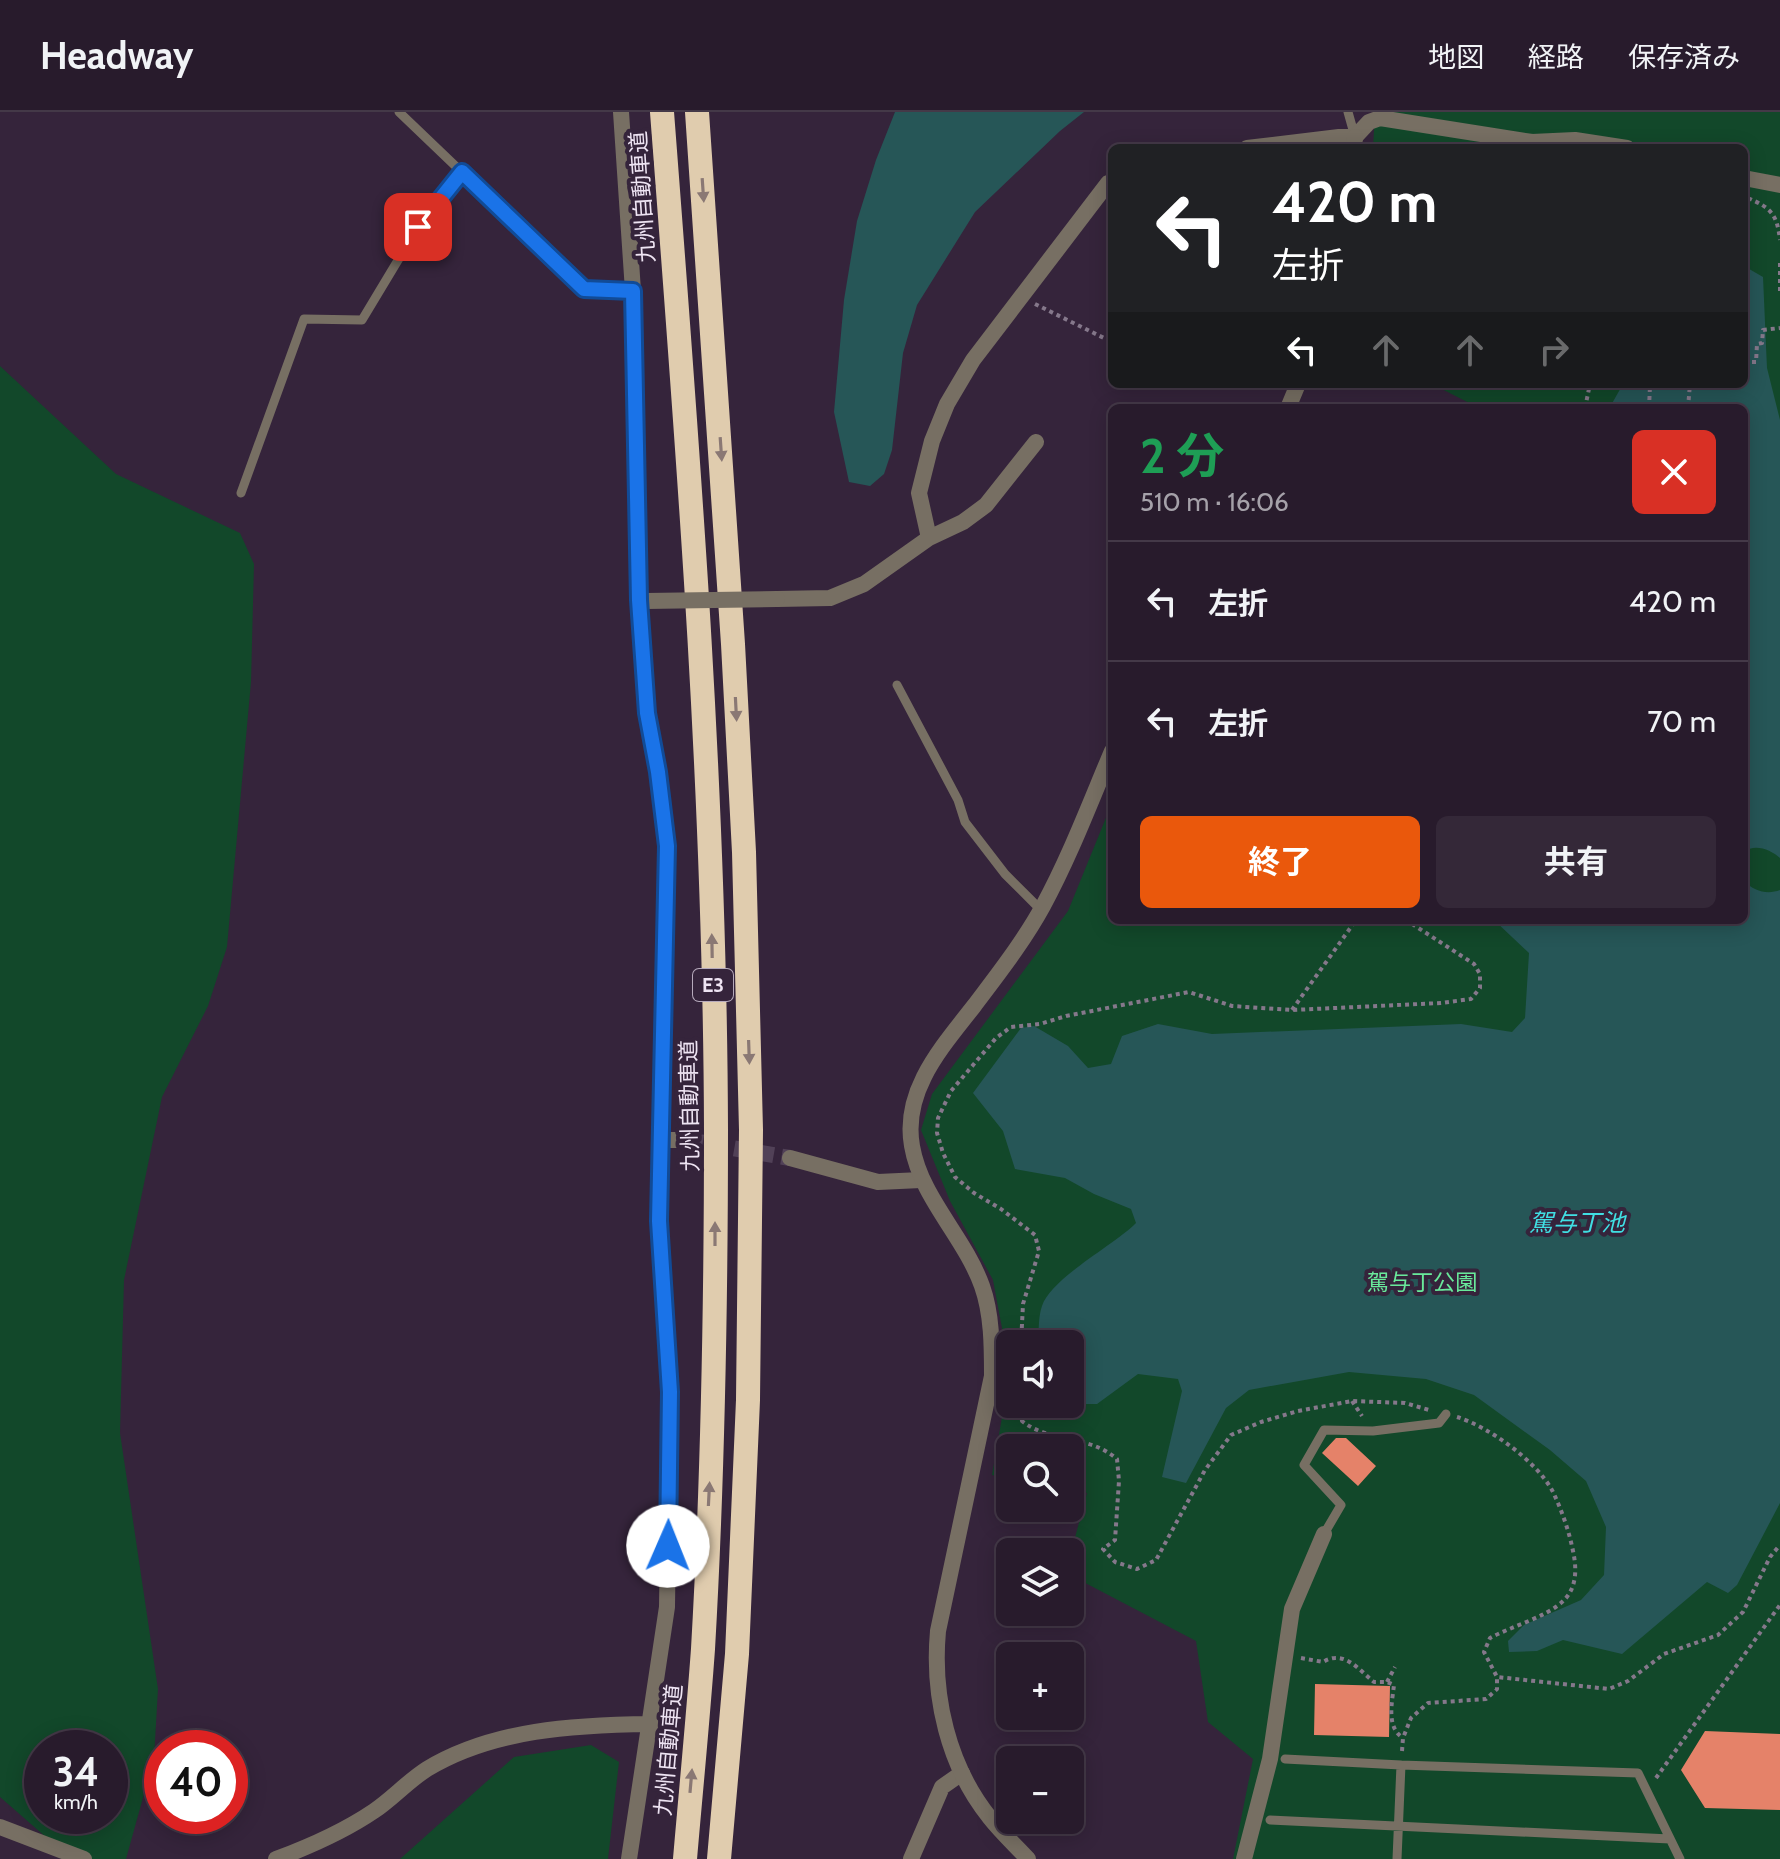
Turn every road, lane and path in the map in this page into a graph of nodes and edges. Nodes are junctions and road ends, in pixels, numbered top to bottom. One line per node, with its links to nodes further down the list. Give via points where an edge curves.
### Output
1 (399, 112): 9 (lane)
2 (621, 112): 16 (street)
3 (662, 112): 58 (highway, 九州自動車道 / E3, one-way to 3, via 703,1650 714,1396 716,1127 701,658)
4 (697, 112): 59 (highway, E3, one-way to 59, via 744,852 751,1130 748,1400 737,1654)
5 (1348, 112): 6 (lane)
6 (1355, 143): 7 (street, via 1339,137); 8 (street, via 1369,122 1380,118 1532,142)
7 (1280, 144)
8 (1601, 144)
9 (462, 172): 16 (lane, via 584,289); 23 (lane, via 418,227 362,320 304,319)
10 (1748, 179): 12 (street)
11 (1108, 183): 18 (street)
12 (1780, 185)
13 (1748, 199): 14 (path, via 1768,207)
14 (1780, 240)
15 (1780, 263): 17 (path)
16 (633, 291): 25 (street)
17 (1780, 292)
18 (1022, 297): 20 (path); 24 (street, via 973,360 932,441 919,493)
19 (1780, 328): 21 (path, via 1763,330 1756,362)
20 (1108, 340)
21 (1748, 362)
22 (1036, 442): 24 (street, via 986,505)
23 (241, 493)
24 (929, 538): 25 (street, bridge, via 864,584 830,598)
25 (642, 600): 32 (street, via 647,713 667,846)
26 (897, 685): 28 (lane, via 965,822)
27 (1108, 761): 28 (street)
28 (1041, 910): 35 (street, via 930,1063 917,1090 911,1144)
29 (1353, 924): 31 (path)
30 (1412, 924): 31 (path, via 1474,964 1480,988 1471,999)
31 (1292, 1010): 36 (path, via 1232,1006 1189,992 1011,1027 951,1091 937,1133 955,1177 1035,1235 1039,1251 1023,1304)
32 (660, 1140): 33 (street); 46 (street, via 659,1221 670,1407 667,1607)
33 (687, 1140)
34 (790, 1158): 35 (street, via 878,1182)
35 (921, 1180): 49 (street, via 982,1287 992,1340 992,1376 943,1598 935,1661 941,1714)
36 (1022, 1330)
37 (1446, 1414): 38 (path, via 1405,1403 1352,1401 1298,1411 1231,1435 1205,1470 1156,1560 1137,1569 1115,1562 1103,1549 1115,1540 1117,1459 1080,1439 1034,1430); 39 (lane, via 1439,1423 1324,1430 1304,1465 1341,1505); 44 (path, via 1495,1435 1552,1490 1576,1563 1575,1584 1562,1602 1490,1638 1484,1652)
38 (1022, 1418)
39 (1324, 1534): 42 (street, via 1292,1609)
40 (1780, 1545): 44 (path, via 1743,1612 1718,1635 1664,1654 1628,1681 1609,1689)
41 (1780, 1605): 50 (path)
42 (1285, 1653): 45 (path, via 1323,1662 1346,1659 1374,1682); 62 (street, via 1270,1759)
43 (1395, 1667): 45 (path)
44 (1497, 1677): 45 (path, via 1497,1689 1486,1699 1428,1703 1411,1718 1403,1738 1391,1726 1394,1685)
45 (1387, 1682)
46 (651, 1724): 56 (street, via 580,1725 476,1746 426,1770 330,1838); 57 (street)
47 (1285, 1759): 48 (lane)
48 (1401, 1765): 50 (lane, via 1638,1773); 52 (lane)
49 (962, 1773): 60 (street, via 942,1787); 61 (street, via 989,1817)
50 (1647, 1791): 54 (lane)
51 (1270, 1820): 52 (lane)
52 (1398, 1826): 54 (lane); 63 (lane)
53 (0, 1827): 55 (street)
54 (1670, 1839): 64 (lane)
55 (84, 1859)
56 (276, 1859)
57 (629, 1859)
58 (685, 1859)
59 (719, 1859)
60 (911, 1859)
61 (1028, 1859)
62 (1244, 1859)
63 (1397, 1859)
64 (1680, 1859)

